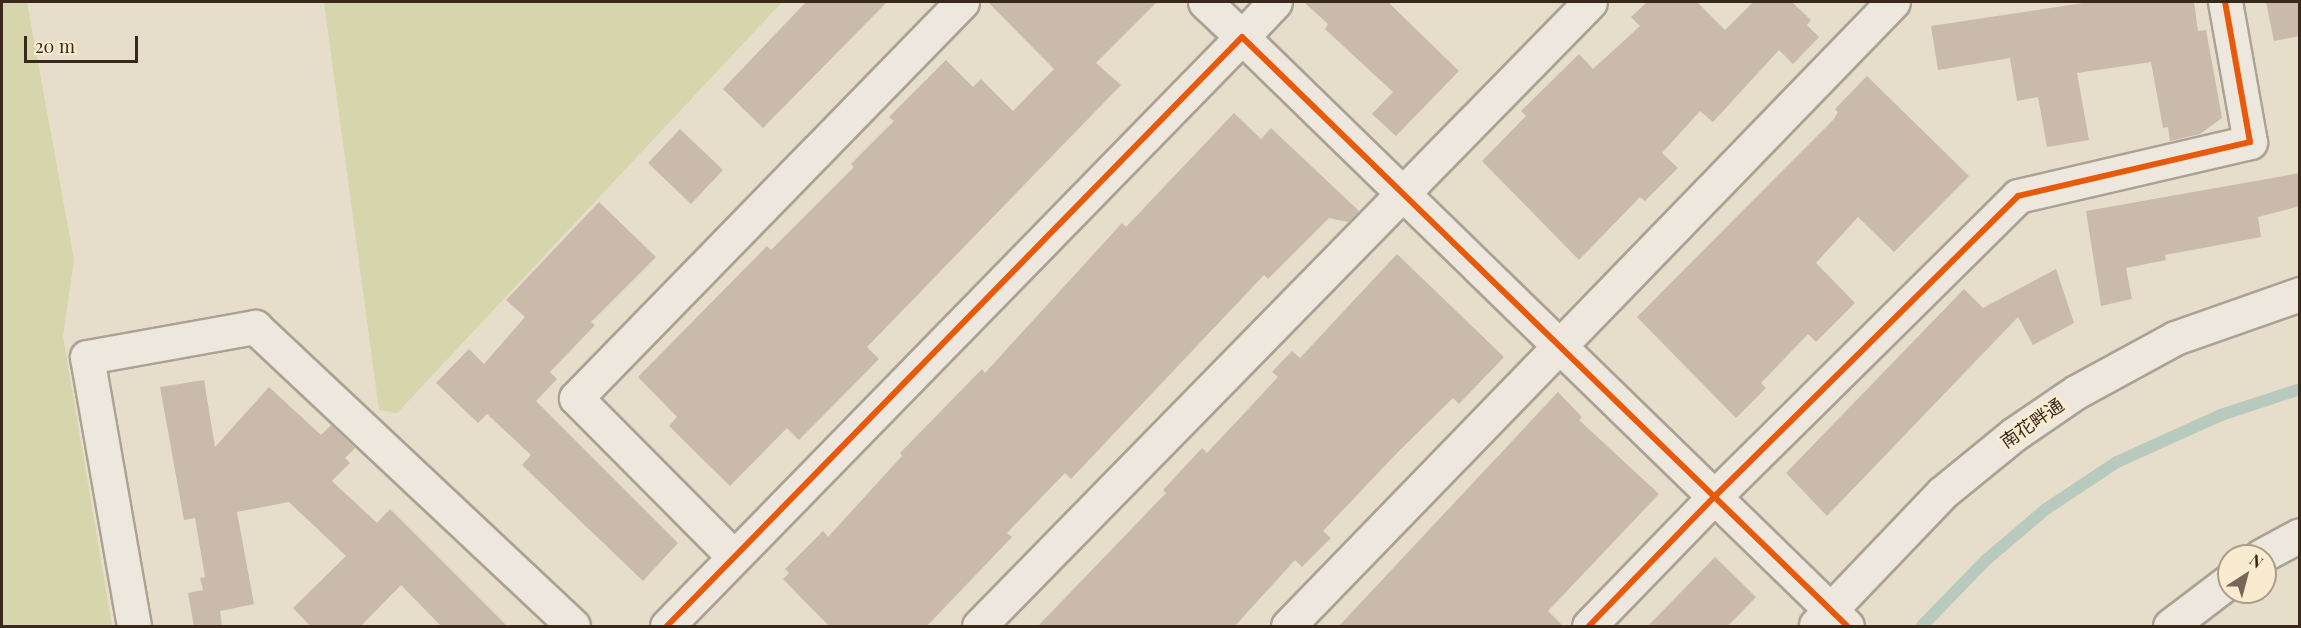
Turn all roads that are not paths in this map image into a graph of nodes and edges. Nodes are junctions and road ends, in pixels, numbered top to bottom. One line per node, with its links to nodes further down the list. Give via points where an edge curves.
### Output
1 (962, 2): 14 (street, via 576,398)
2 (1205, 2): 7 (street)
3 (1275, 2): 7 (street)
4 (1590, 2): 8 (street)
5 (1893, 2): 10 (street)
6 (2225, 2): 11 (street, via 2250,141 2018,196)
7 (1242, 37): 8 (street); 14 (street)
8 (1402, 193): 10 (street); 20 (street)
9 (2300, 294): 16 (street, 南花畔通, via 2175,338 2076,392 2013,435 1942,493)
10 (1560, 347): 11 (street); 21 (street)
11 (1714, 497): 16 (street); 22 (street)
12 (2300, 535): 13 (street)
13 (2277, 547)
14 (734, 558): 19 (street)
15 (2217, 590): 23 (street)
16 (1831, 621)
17 (134, 627): 18 (street, via 87,357 255,327)
18 (573, 627)
19 (667, 627)
20 (979, 627)
21 (1288, 627)
22 (1589, 627)
23 (2170, 627)

